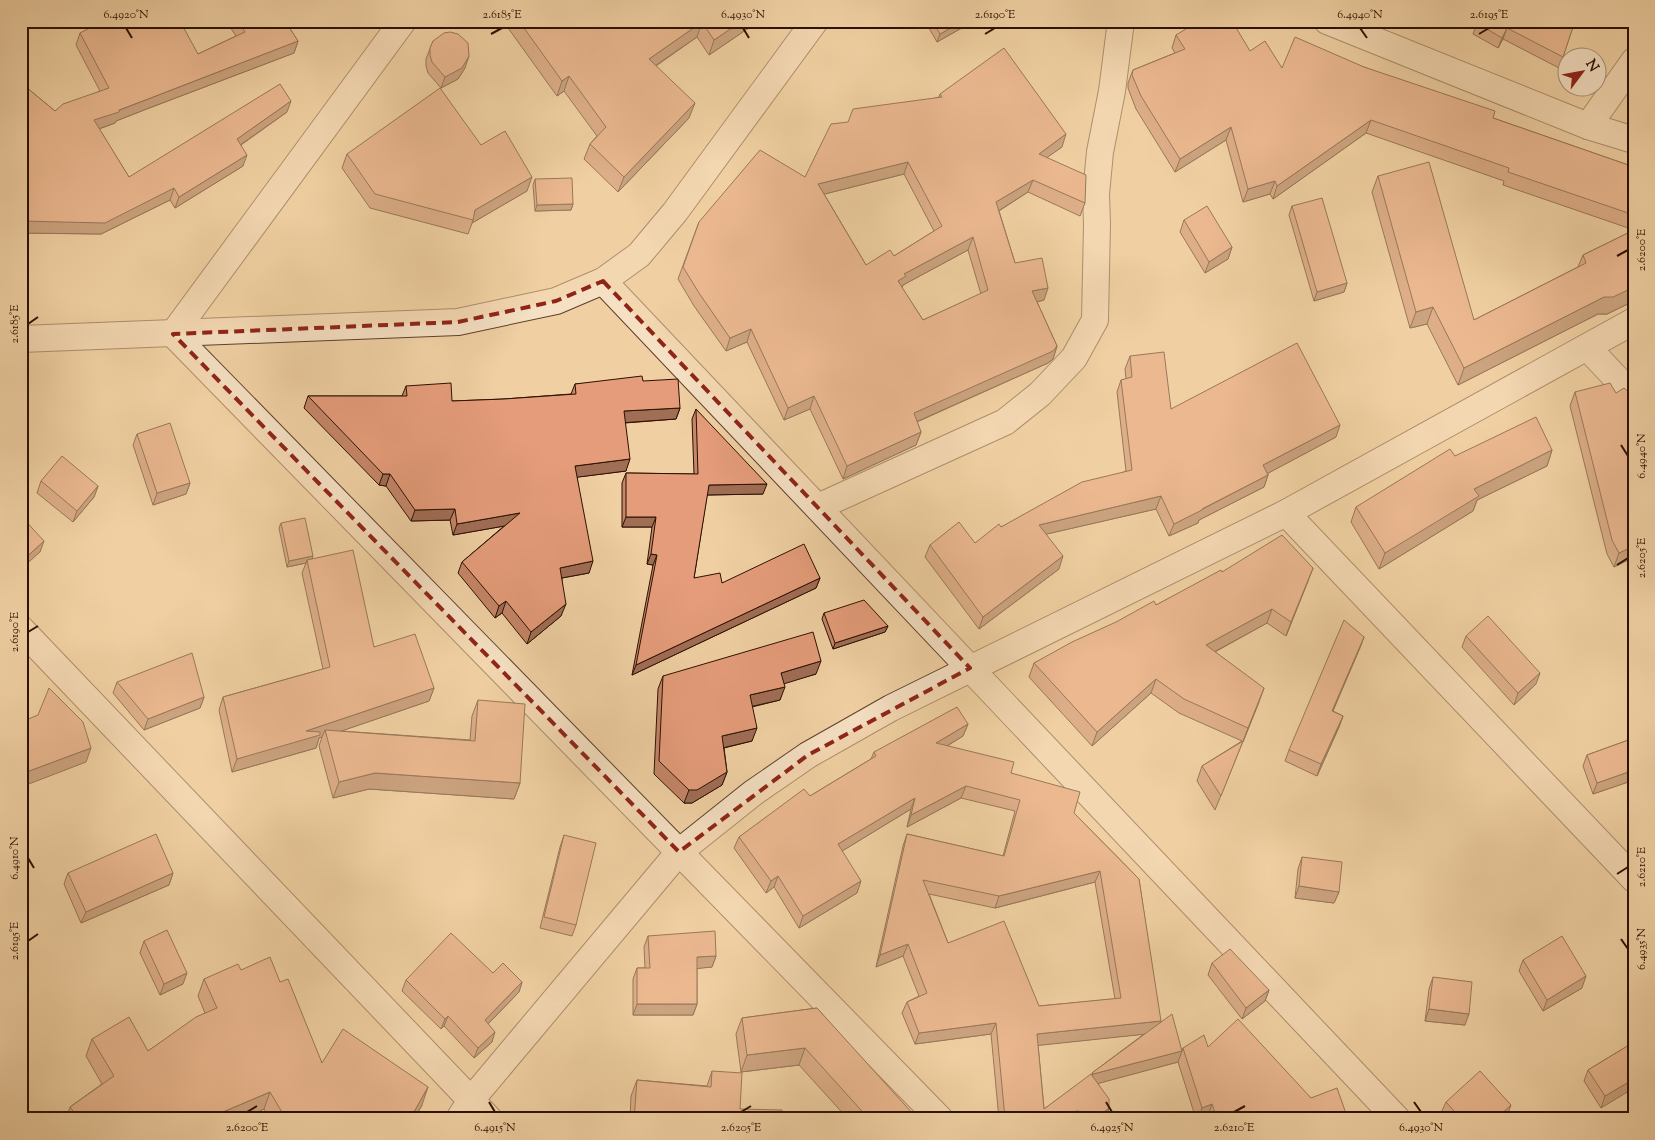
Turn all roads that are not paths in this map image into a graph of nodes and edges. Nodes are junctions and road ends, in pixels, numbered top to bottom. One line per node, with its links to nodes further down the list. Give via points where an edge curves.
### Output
1 (404, 21): 10 (street)
2 (815, 21): 8 (street, via 675,212 639,255)
3 (1121, 21): 14 (street, via 1096,194 1095,320 1074,358 1040,394 1005,422)
4 (1327, 21): 6 (street)
5 (1634, 61): 6 (street)
6 (1588, 126): 7 (street)
7 (1634, 140)
8 (603, 281): 10 (street, via 556,301 458,322); 14 (street)
9 (1634, 321): 12 (street)
10 (173, 334): 11 (street); 18 (street)
11 (21, 339)
12 (1587, 347): 13 (street); 15 (street)
13 (1634, 397)
14 (818, 507): 17 (street)
15 (1286, 513): 17 (street); 19 (street)
16 (21, 628): 20 (street)
17 (970, 668): 18 (street, via 808,755 753,793); 23 (street)
18 (679, 852): 20 (street); 22 (street)
19 (1634, 879)
20 (465, 1110): 21 (street)
21 (489, 1119)
22 (940, 1119)
23 (1397, 1119)

